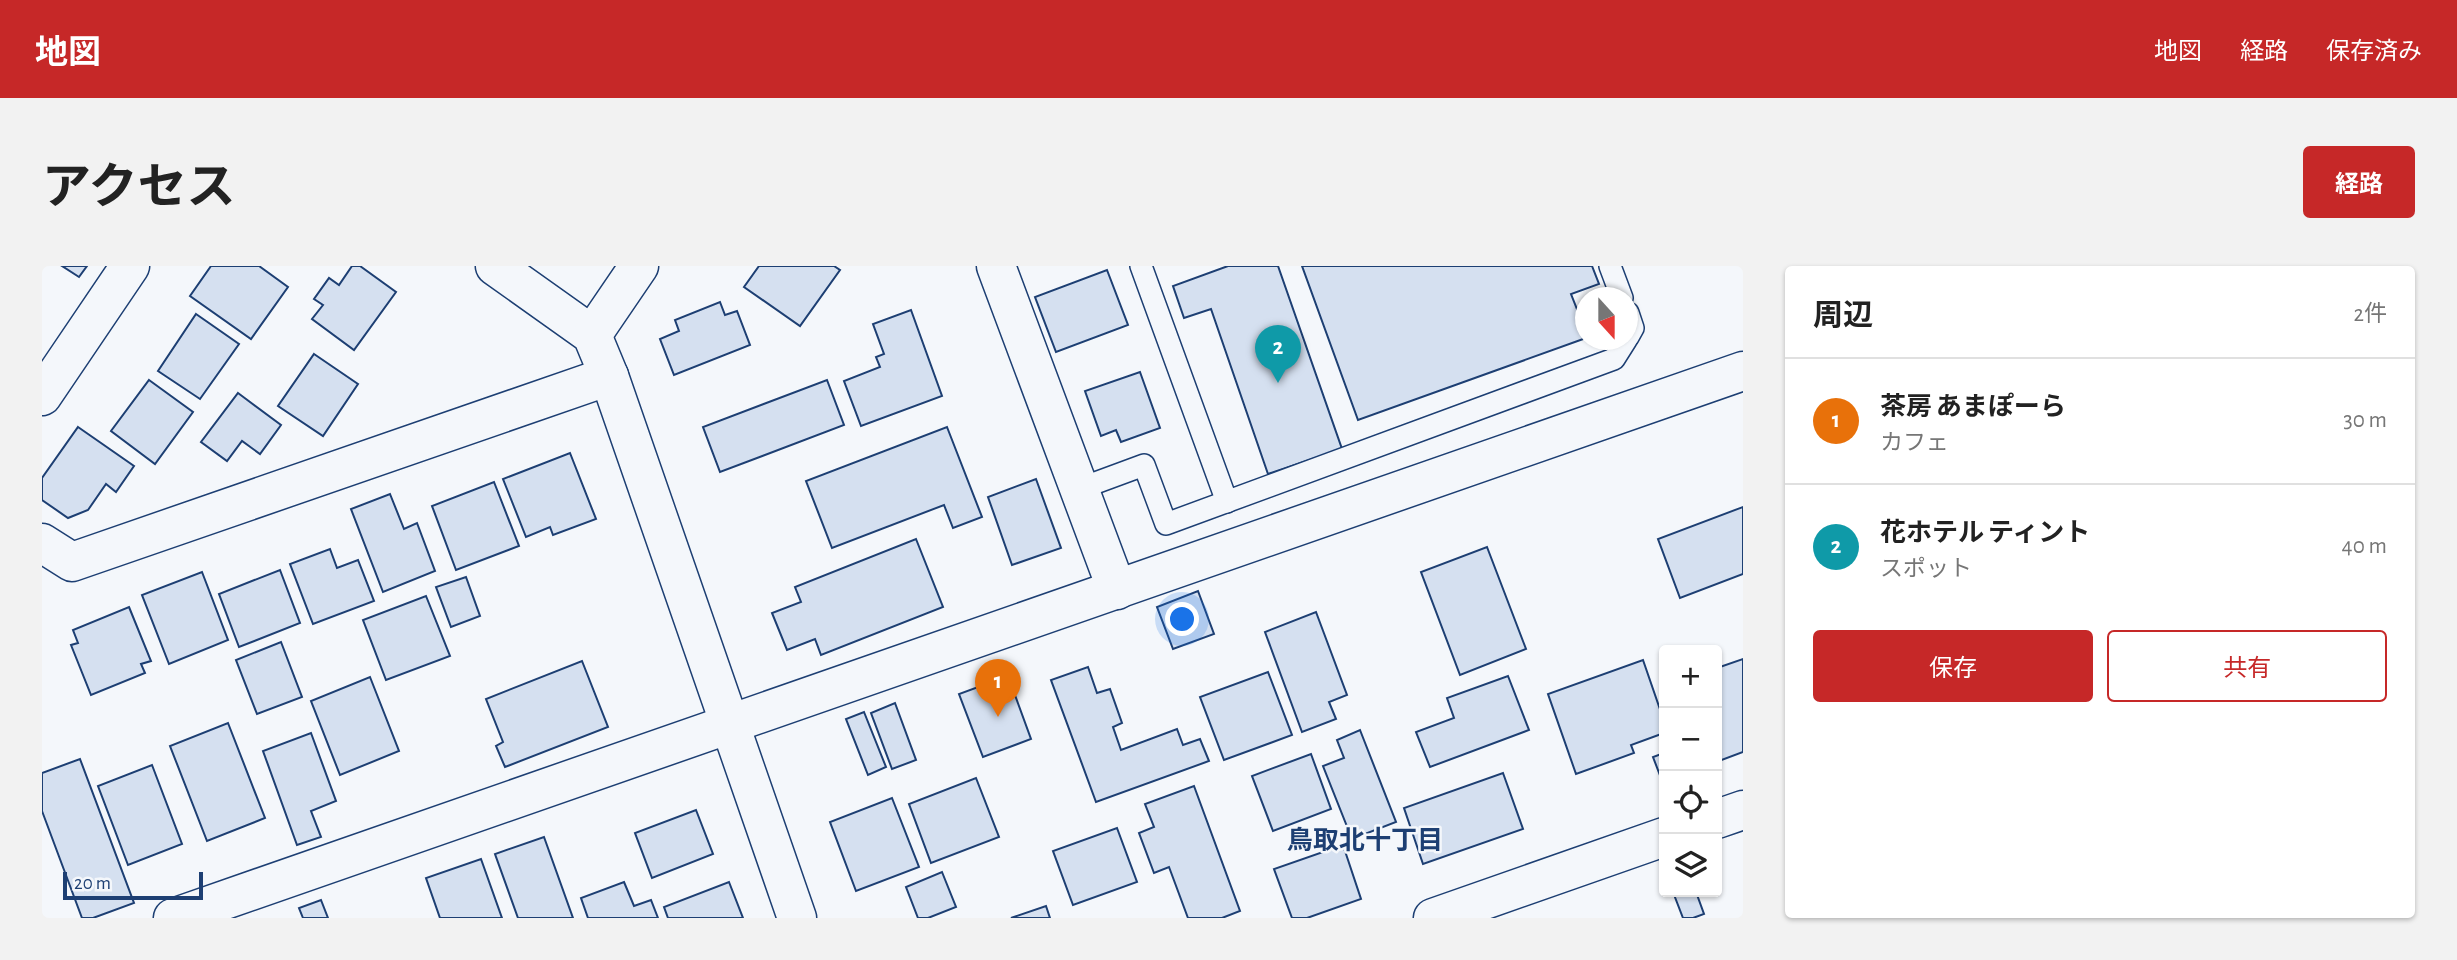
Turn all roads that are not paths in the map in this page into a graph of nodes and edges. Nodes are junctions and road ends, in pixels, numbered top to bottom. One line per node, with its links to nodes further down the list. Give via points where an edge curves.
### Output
1 (130, 266): 12 (street)
2 (495, 266): 8 (street)
3 (639, 266): 8 (street)
4 (996, 266): 13 (street)
5 (1141, 266): 14 (lane)
6 (1610, 266): 7 (lane)
7 (1618, 287)
8 (592, 335): 11 (street)
9 (1620, 350): 14 (lane, via 1614,359)
10 (1743, 371): 16 (street)
11 (609, 376): 15 (street, via 72,562); 17 (street)
12 (42, 396)
13 (1079, 489): 14 (lane, via 1144,465 1166,524); 16 (street)
14 (1227, 502)
15 (42, 542)
16 (1116, 590): 17 (street)
17 (730, 724): 21 (street); 22 (street)
18 (1743, 810): 19 (street)
19 (1722, 817)
20 (1659, 839): 23 (street)
21 (173, 918)
22 (797, 918)
23 (1433, 918)

